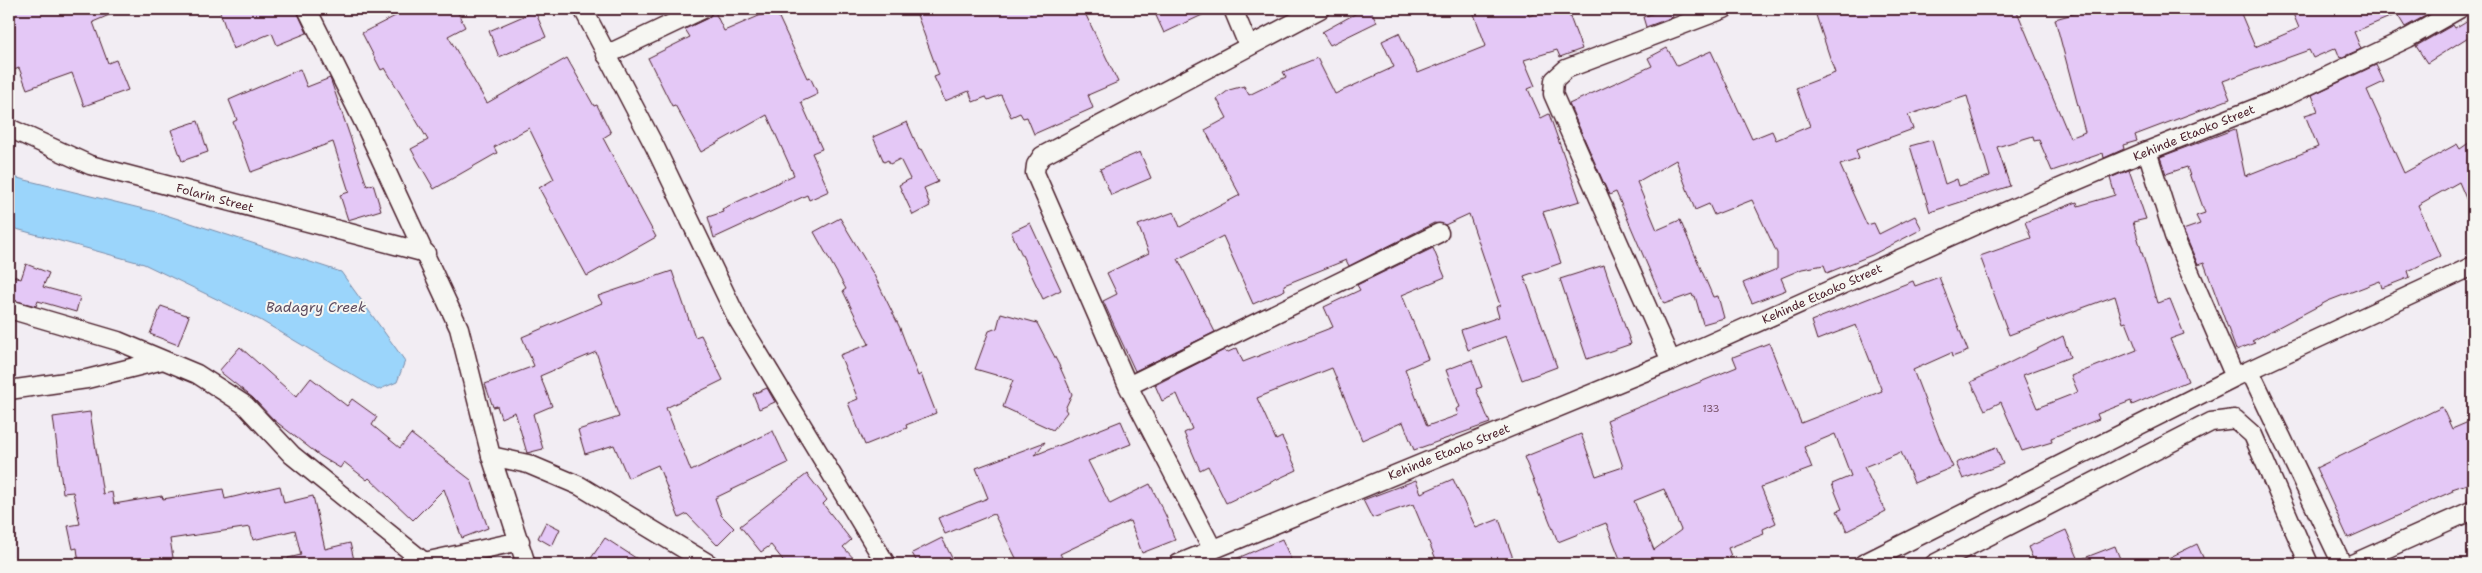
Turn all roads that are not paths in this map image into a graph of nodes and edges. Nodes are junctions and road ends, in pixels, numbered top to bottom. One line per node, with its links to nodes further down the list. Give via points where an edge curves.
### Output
1 (306, 9): 13 (street)
2 (583, 9): 9 (street)
3 (703, 9): 9 (street)
4 (1233, 9): 8 (street)
5 (1320, 9): 8 (street)
6 (1724, 9): 17 (street, via 1566,69 1554,80 1552,94)
7 (2459, 9): 11 (street, Kehinde Etaoko Street, via 2408,38 2286,96)
8 (1248, 45): 19 (street, via 1042,156 1036,165 1035,173)
9 (606, 55): 28 (street, via 655,147 737,318)
10 (9, 128): 13 (street, Folarin Street, via 90,165)
11 (2147, 151): 17 (street, Kehinde Etaoko Street); 18 (street, via 2174,236)
12 (1439, 233): 19 (street)
13 (426, 254): 21 (street, via 459,328)
14 (2473, 266): 18 (street)
15 (9, 309): 16 (street, via 118,341)
16 (164, 360): 20 (street, via 87,379); 25 (street, via 197,374 245,405 292,455)
17 (1671, 361): 24 (street, Kehinde Etaoko Street)
18 (2242, 374): 30 (street); 33 (street)
19 (1128, 386): 24 (street)
20 (9, 390)
21 (491, 456): 23 (street); 27 (street, via 528,464 580,486)
22 (2473, 510): 34 (street)
23 (520, 541): 25 (street); 26 (street)
24 (1213, 550): 29 (street, Kehinde Etaoko Street)
25 (420, 563)
26 (526, 564)
27 (709, 564)
28 (886, 564)
29 (1178, 564)
30 (1863, 564)
31 (1934, 564): 32 (street, via 2211,422 2235,419 2253,435)
32 (2309, 564)
33 (2342, 564)
34 (2352, 564)

